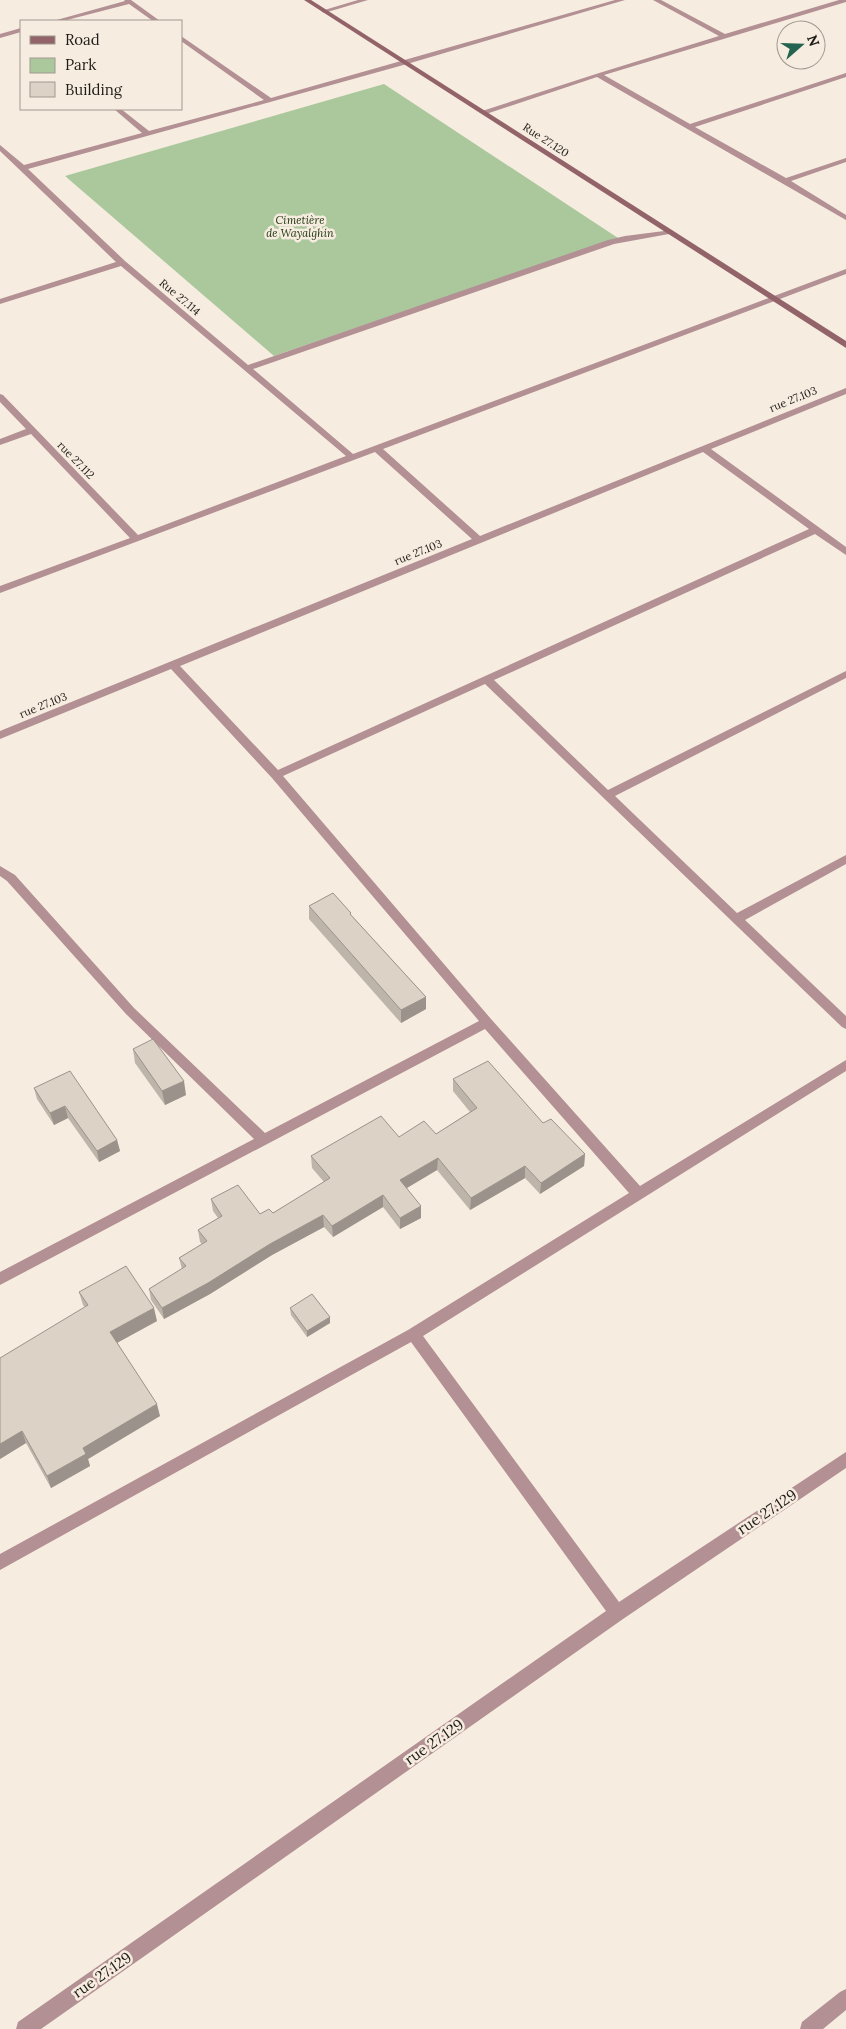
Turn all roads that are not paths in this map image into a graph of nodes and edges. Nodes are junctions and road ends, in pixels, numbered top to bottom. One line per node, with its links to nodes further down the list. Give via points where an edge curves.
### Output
1 (307, 0): 7 (street, Rue 27.120)
2 (365, 0): 7 (street)
3 (622, 0): 14 (street)
4 (656, 0): 12 (street)
5 (846, 0): 12 (street)
6 (129, 1): 8 (street); 9 (street)
7 (324, 11): 14 (street, Rue 27.120)
8 (60, 20)
9 (157, 20)
10 (20, 30): 11 (street)
11 (0, 36)
12 (725, 37): 15 (street)
13 (182, 39): 17 (street)
14 (405, 63): 17 (street); 19 (street, Rue 27.120)
15 (598, 75): 19 (street); 20 (street)
16 (846, 75): 20 (street)
17 (268, 99): 21 (street)
18 (119, 110): 21 (street)
19 (483, 112): 27 (street, Rue 27.120)
20 (688, 127): 25 (street)
21 (146, 133): 24 (street)
22 (0, 147): 24 (street, Rue 27.114)
23 (846, 160): 25 (street)
24 (22, 168): 28 (street, Rue 27.114)
25 (785, 181): 26 (street)
26 (846, 218)
27 (669, 232): 30 (street, Rue 27.120); 33 (street, via 611,242)
28 (122, 263): 31 (street); 33 (street, Rue 27.114)
29 (846, 270): 30 (street)
30 (773, 299): 32 (street, Rue 27.120); 38 (street)
31 (0, 302)
32 (846, 345)
33 (246, 368): 40 (street, Rue 27.114)
34 (846, 391): 39 (street, rue 27.103)
35 (0, 397): 36 (street, rue 27.112)
36 (32, 430): 37 (street); 42 (street, rue 27.112)
37 (0, 442)
38 (376, 448): 40 (street); 43 (street)
39 (703, 448): 41 (street); 43 (street, rue 27.103)
40 (352, 457): 42 (street)
41 (815, 530): 44 (street); 48 (street)
42 (136, 538): 45 (street)
43 (480, 540): 46 (street, rue 27.103)
44 (846, 552)
45 (0, 590)
46 (174, 666): 49 (street, rue 27.103); 50 (street)
47 (846, 674): 51 (street)
48 (486, 679): 50 (street); 51 (street)
49 (0, 736)
50 (276, 775): 55 (street)
51 (607, 795): 54 (street)
52 (846, 859): 54 (street)
53 (0, 870): 58 (street, via 11,878 130,1011)
54 (736, 919): 56 (street)
55 (487, 1022): 58 (street); 59 (street)
56 (846, 1024)
57 (846, 1065): 59 (street)
58 (264, 1140): 60 (street)
59 (638, 1194): 61 (street)
60 (0, 1280)
61 (413, 1334): 63 (street); 64 (street)
62 (844, 1463): 64 (street, rue 27.129)
63 (0, 1562)
64 (617, 1613): 66 (street, rue 27.129)
65 (846, 1998): 67 (street)
66 (25, 2029)
67 (809, 2029)

